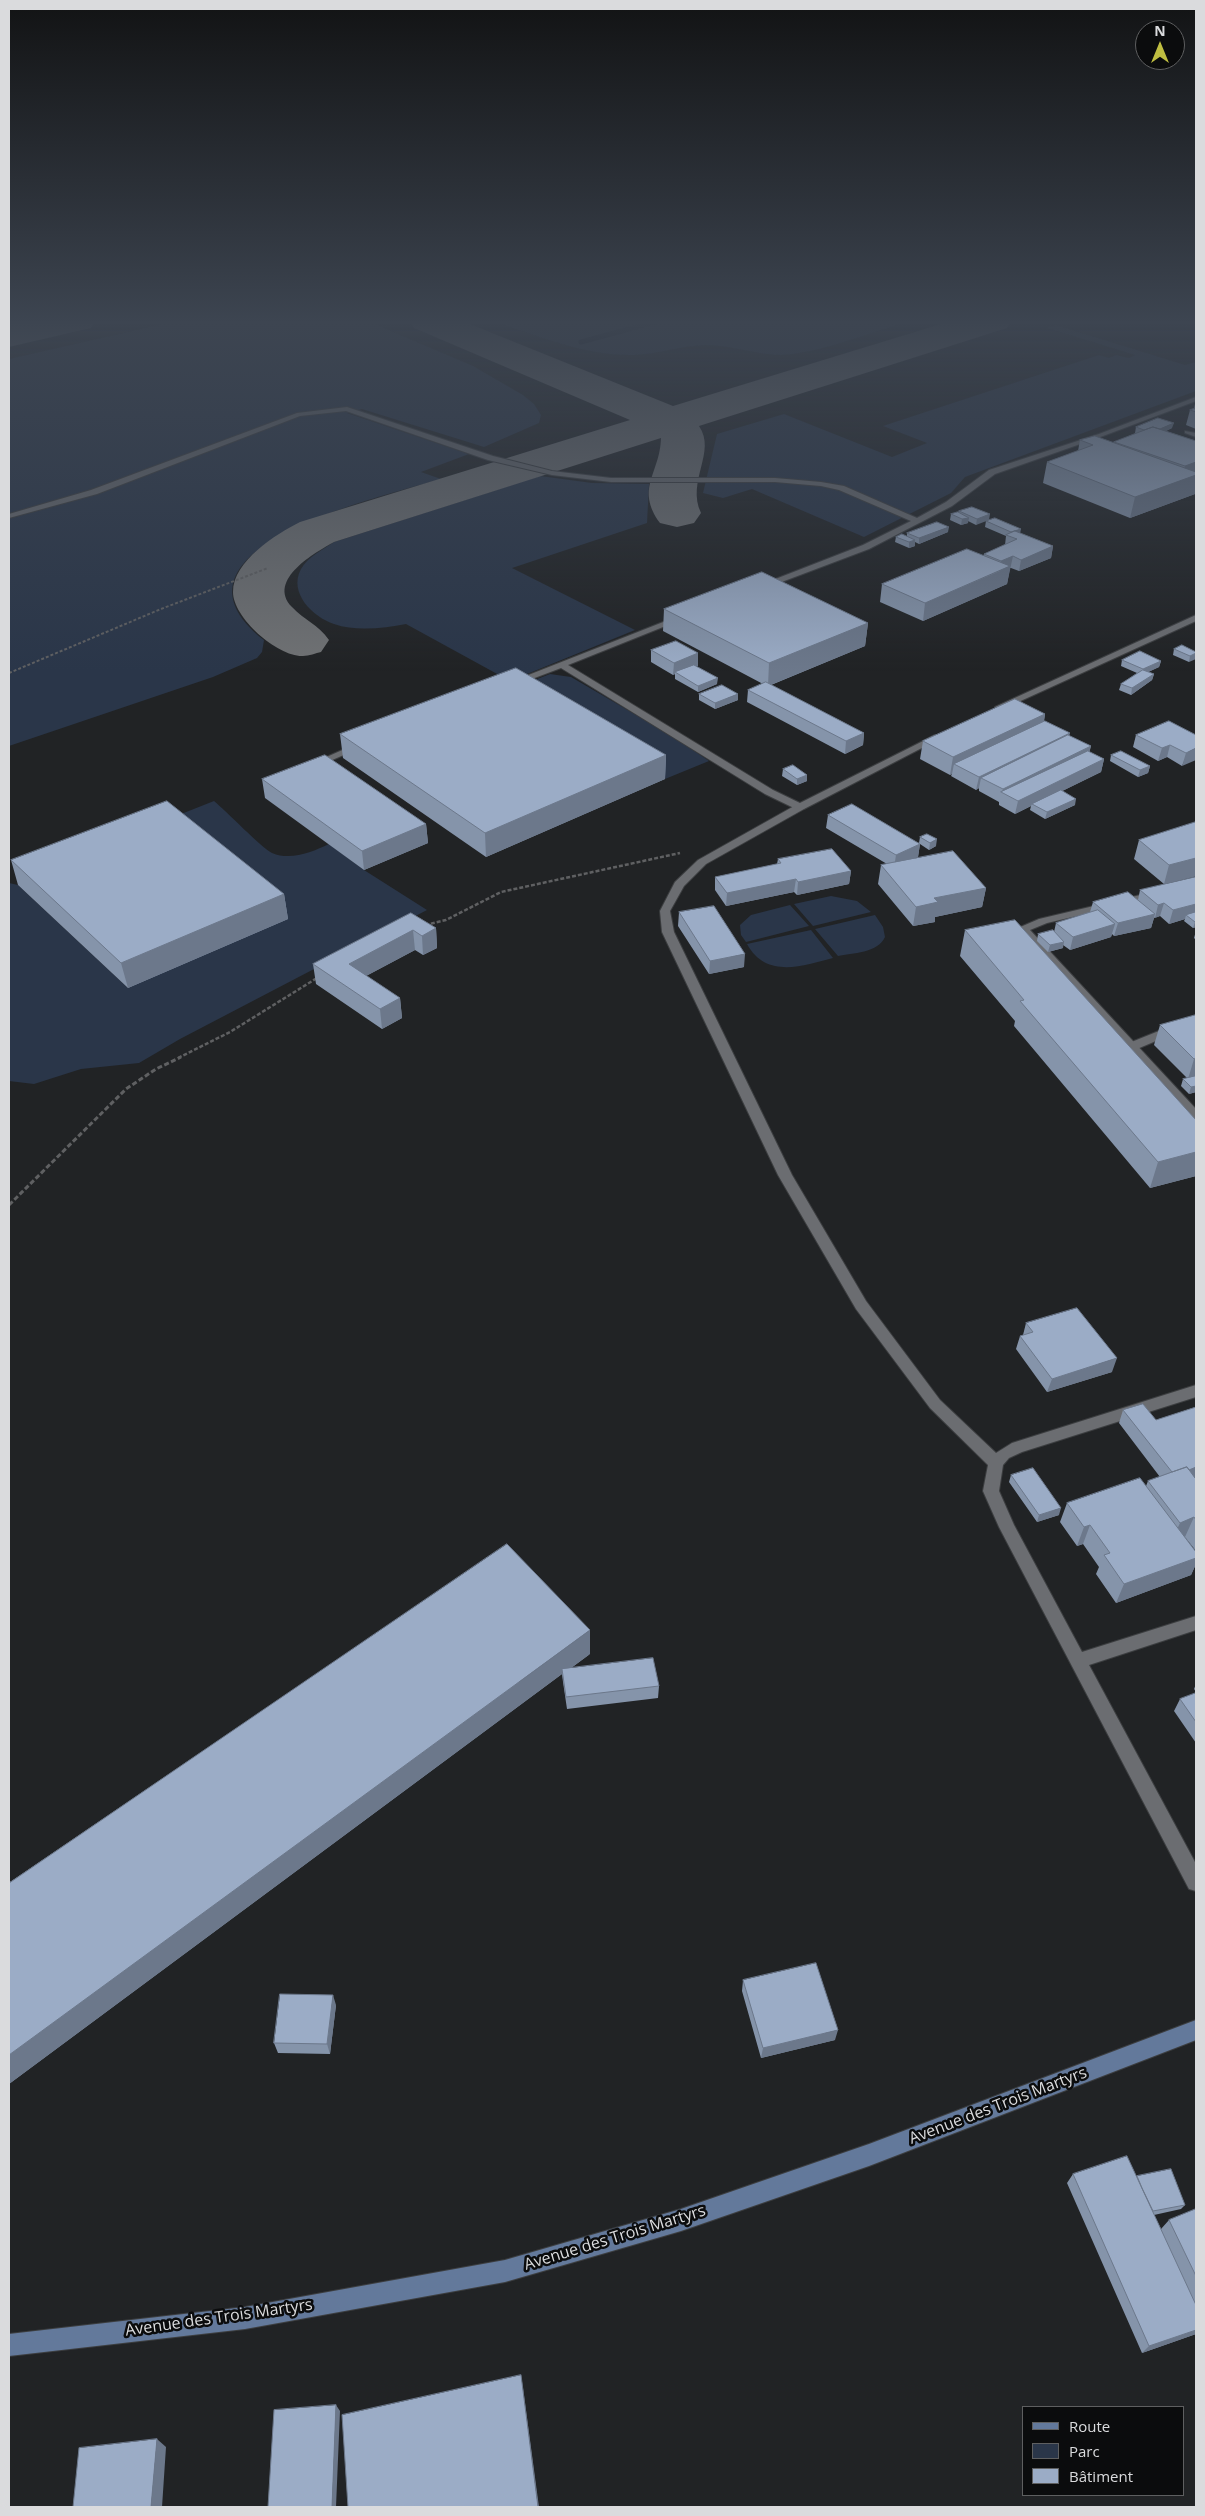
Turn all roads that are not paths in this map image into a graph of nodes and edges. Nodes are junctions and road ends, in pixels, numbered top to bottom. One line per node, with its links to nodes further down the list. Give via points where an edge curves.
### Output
1 (237, 437): 4 (street, via 94,492)
2 (431, 437): 5 (street, via 491,458 552,473 610,480 775,480 821,484 840,488)
3 (1095, 437): 5 (street, via 992,472 949,504)
4 (9, 516)
5 (916, 520): 6 (street, via 866,547)
6 (756, 590)
7 (691, 614): 9 (street)
8 (1196, 618): 11 (street)
9 (562, 664): 10 (street); 15 (lane, via 769,792)
10 (507, 686)
11 (990, 711)
12 (946, 733): 15 (street)
13 (372, 740): 14 (street)
14 (327, 759)
15 (800, 807): 21 (street, via 702,862 679,884 665,912 668,932 785,1174 862,1304 935,1404)
16 (1168, 891): 18 (street, via 1024,928)
17 (1196, 1020): 18 (street)
18 (1133, 1046): 19 (street)
19 (1196, 1117)
20 (1196, 1391): 21 (street, via 1017,1448 1004,1454)
21 (996, 1463): 23 (street, via 991,1491)
22 (1196, 1623): 23 (street)
23 (1078, 1661): 24 (street)
24 (1196, 1882)
25 (1196, 2030): 26 (main road, Avenue des Trois Martyrs, via 869,2155 682,2220 505,2271 245,2318)
26 (9, 2345)

